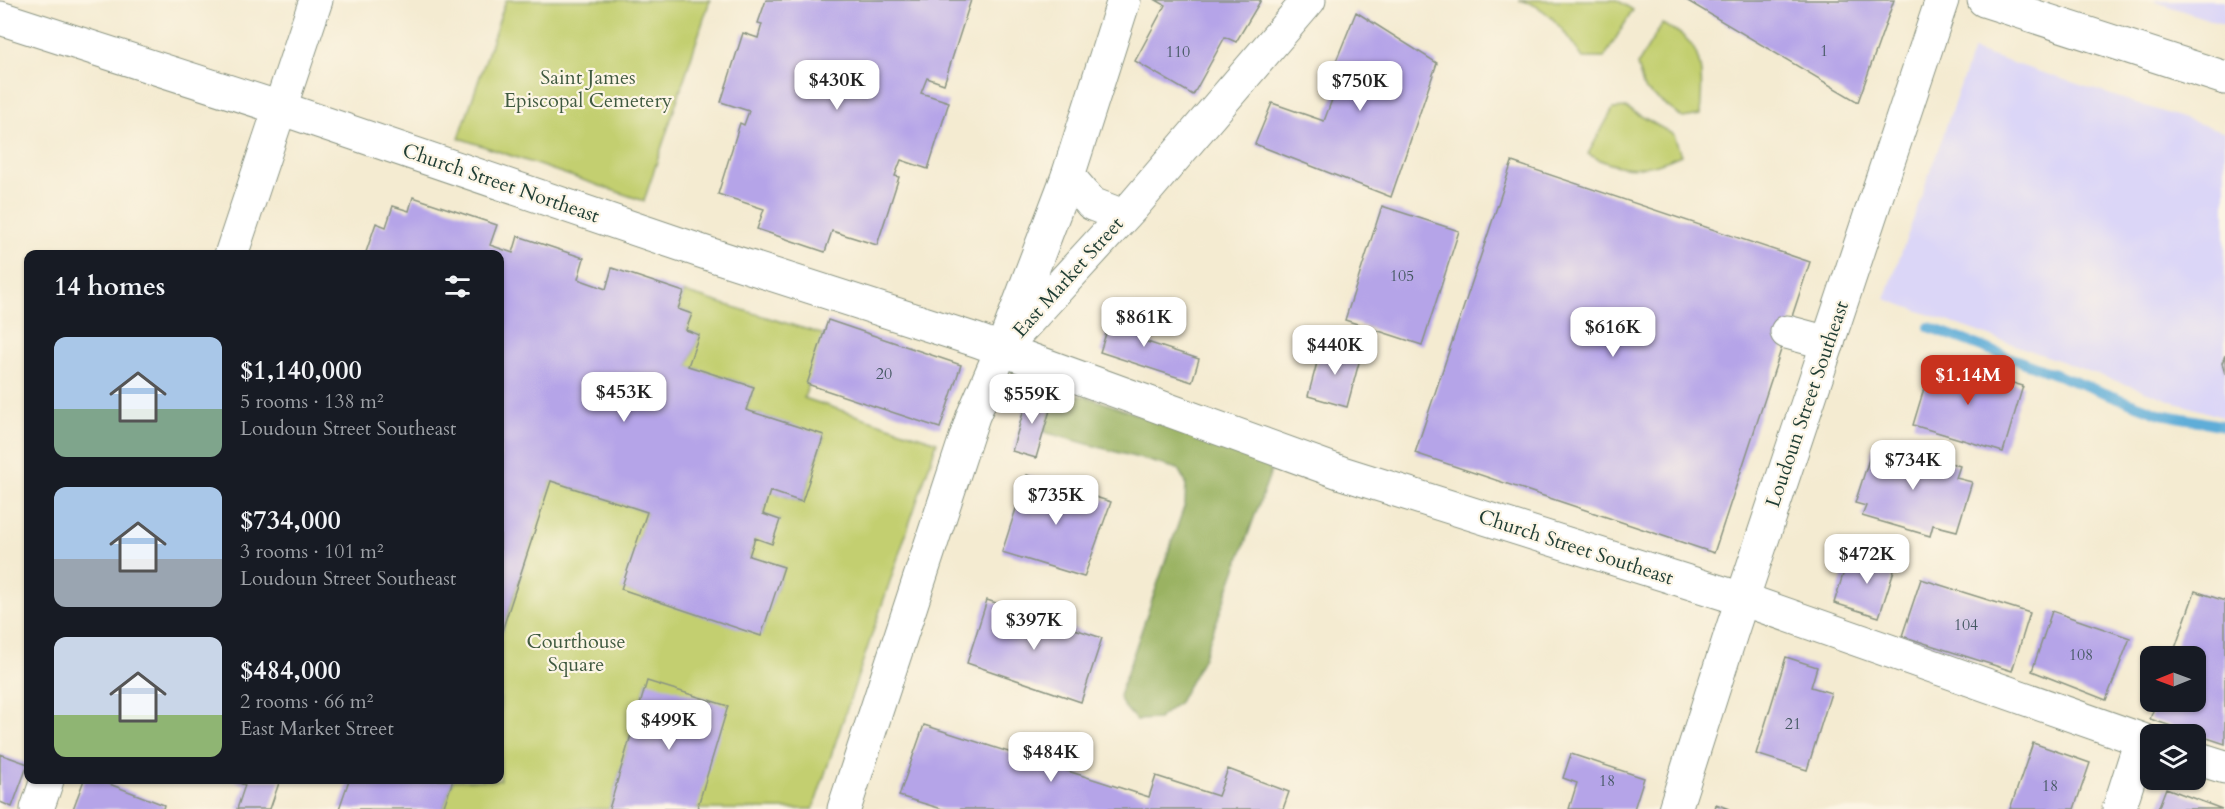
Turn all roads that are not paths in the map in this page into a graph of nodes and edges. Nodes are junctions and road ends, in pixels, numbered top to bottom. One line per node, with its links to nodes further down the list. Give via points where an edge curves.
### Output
1 (316, 0): 8 (street)
2 (1124, 0): 9 (street)
3 (1309, 0): 10 (street, East Market Street)
4 (1942, 0): 13 (street, Loudoun Street Southeast)
5 (1984, 0): 7 (street)
6 (0, 18): 8 (street, Church Street Northeast)
7 (2225, 78)
8 (280, 108): 11 (street); 14 (street, Church Street Northeast)
9 (1068, 176): 10 (street, via 1092,204); 14 (street)
10 (1124, 216): 14 (street, East Market Street)
11 (233, 250)
12 (1787, 332): 13 (street)
13 (1828, 343): 15 (street, Loudoun Street Southeast)
14 (1002, 349): 15 (street, Church Street Southeast, via 1342,473); 22 (street, East Market Street, via 973,416)
15 (1742, 599): 16 (street, Church Street Southeast); 23 (street, Loudoun Street Southeast)
16 (2140, 740)
17 (2140, 757): 24 (street)
18 (2206, 761): 19 (street)
19 (2225, 768)
20 (46, 784): 21 (street)
21 (38, 809)
22 (844, 809)
23 (1676, 809)
24 (2119, 809)

